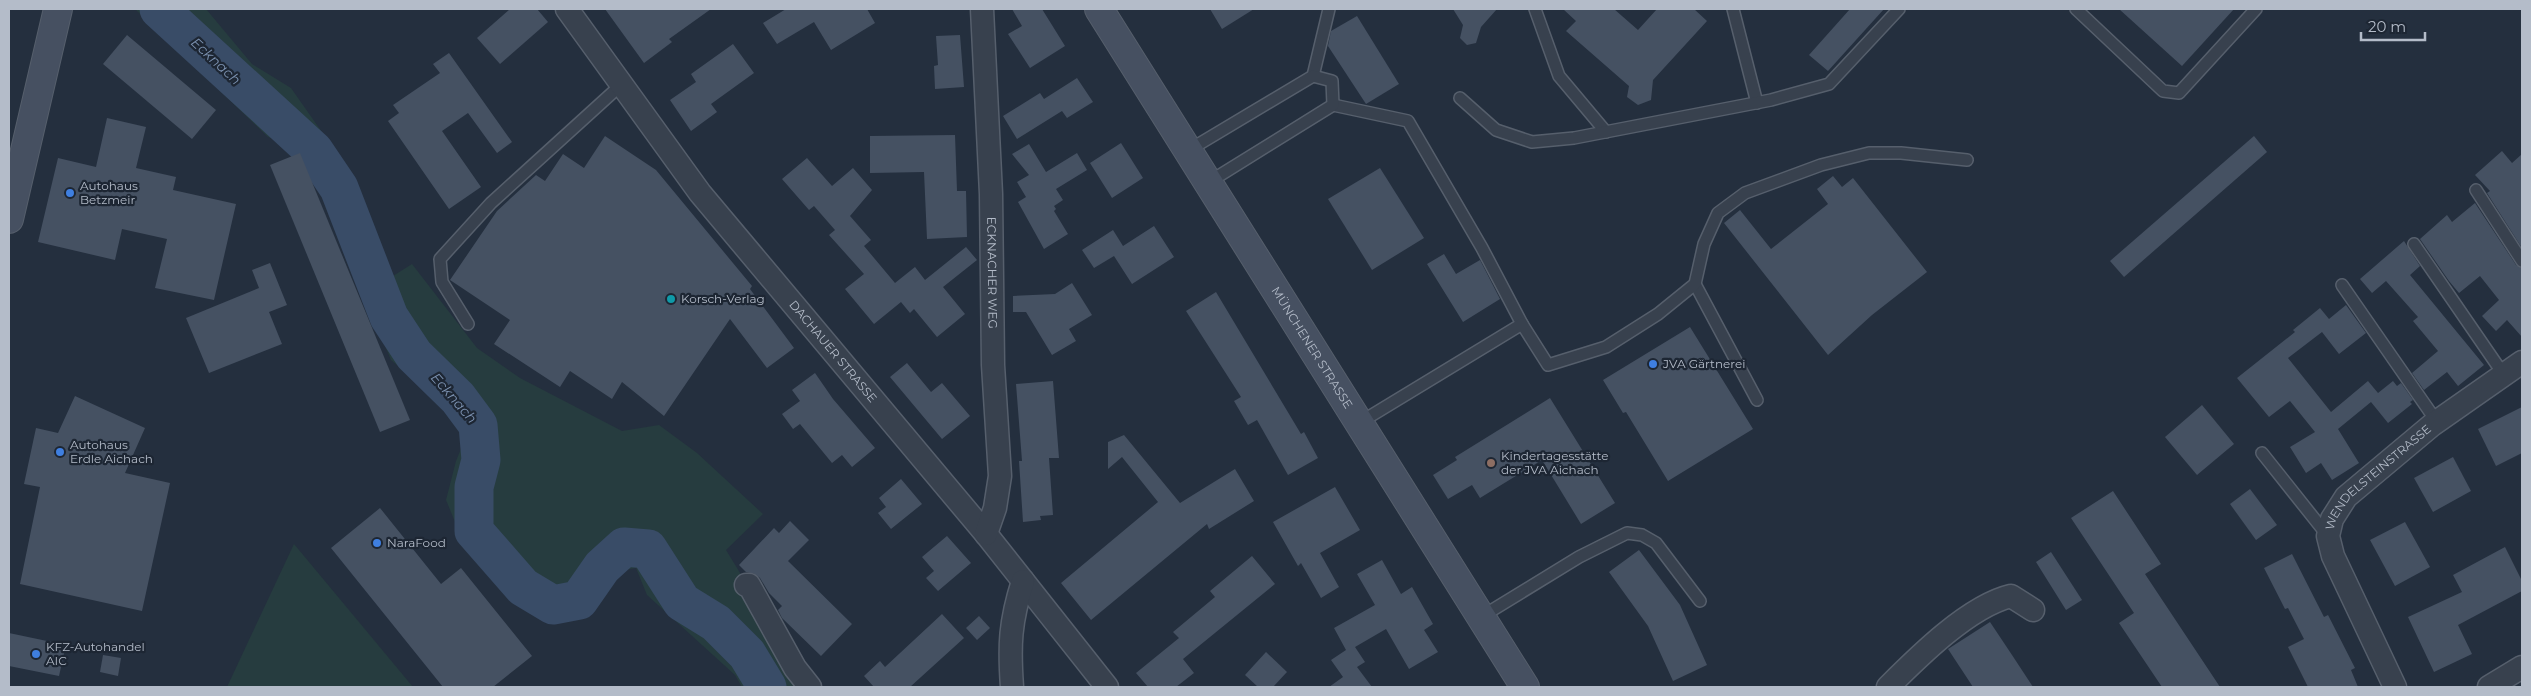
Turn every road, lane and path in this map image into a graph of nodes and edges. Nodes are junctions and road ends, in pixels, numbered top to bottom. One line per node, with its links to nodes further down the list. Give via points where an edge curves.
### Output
1 (58, 9): 21 (main road)
2 (567, 9): 12 (street, DACHAUER STRASSE)
3 (982, 9): 33 (street, ECKNACHER WEG, via 991,194 993,365 1000,476 995,508)
4 (1099, 9): 17 (main road, MÜNCHENER STRASSE)
5 (1328, 9): 11 (lane)
6 (1535, 9): 16 (lane, via 1559,76)
7 (1733, 9): 14 (lane)
8 (1899, 9): 14 (lane, via 1829,84)
9 (2076, 9): 10 (lane, via 2163,91 2179,93)
10 (2256, 9)
11 (1313, 76): 15 (lane, via 1332,81); 17 (lane)
12 (622, 84): 26 (lane, via 491,203 440,259 442,282); 33 (street, DACHAUER STRASSE, via 700,193)
13 (1460, 98): 16 (lane, via 1496,130 1532,142)
14 (1758, 103): 16 (lane)
15 (1333, 105): 19 (lane); 27 (lane, via 1408,122 1482,248)
16 (1606, 132)
17 (1189, 150): 19 (main road, MÜNCHENER STRASSE)
18 (1967, 160): 24 (lane, via 1869,153 1821,164 1745,193 1718,213 1704,244)
19 (1209, 182): 31 (main road, MÜNCHENER STRASSE)
20 (2476, 190): 23 (lane)
21 (9, 219)
22 (2414, 244): 28 (lane)
23 (2522, 261)
24 (1695, 284): 27 (lane, via 1658,314 1606,347 1548,365); 29 (lane)
25 (2342, 285): 30 (lane)
26 (468, 324)
27 (1522, 324): 31 (lane)
28 (2513, 368): 30 (street, WENDELSTEINSTRASSE)
29 (1757, 400)
30 (2437, 422): 34 (street, WENDELSTEINSTRASSE, via 2346,497 2332,518)
31 (1359, 423): 39 (main road, MÜNCHENER STRASSE)
32 (2262, 453): 34 (lane)
33 (986, 534): 35 (street, DACHAUER STRASSE)
34 (2328, 536): 46 (street, WENDELSTEINSTRASSE, via 2333,556)
35 (1023, 581): 42 (street, via 1009,642); 43 (street, DACHAUER STRASSE)
36 (746, 585): 41 (street, via 749,585 795,668)
37 (1700, 600): 39 (lane, via 1656,543 1642,535 1627,533 1579,557)
38 (2033, 610): 45 (street, via 2011,596 1995,600 1931,644)
39 (1481, 617): 44 (main road, MÜNCHENER STRASSE)
40 (2522, 667): 47 (street)
41 (810, 687)
42 (1012, 687)
43 (1107, 687)
44 (1525, 687)
45 (1888, 687)
46 (2395, 687)
47 (2489, 687)

